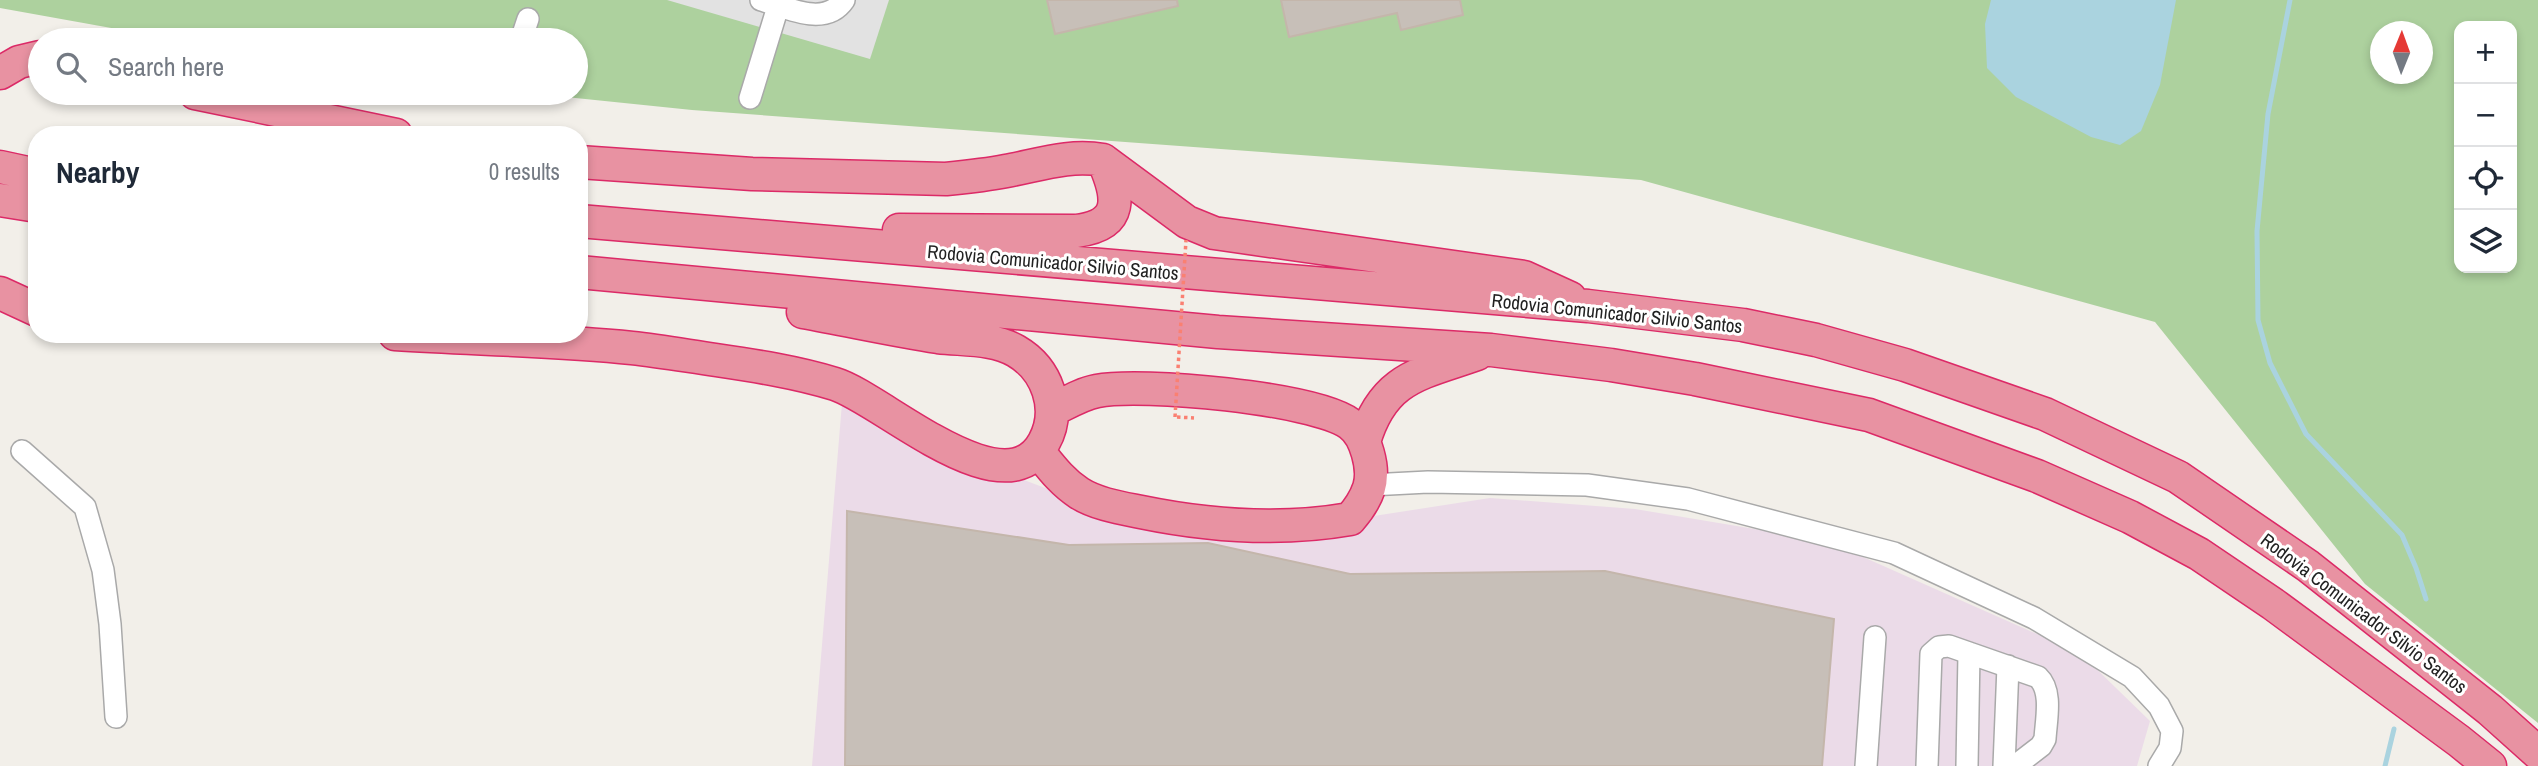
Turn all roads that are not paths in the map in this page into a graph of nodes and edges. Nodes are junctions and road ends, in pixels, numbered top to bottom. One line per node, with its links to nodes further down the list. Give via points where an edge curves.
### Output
1 (844, 0): 2 (lane, via 827,13 806,15)
2 (773, 2): 5 (lane)
3 (28, 60): 4 (highway)
4 (0, 73)
5 (750, 98)
6 (252, 105): 7 (highway)
7 (353, 126)
8 (1102, 160): 9 (highway, via 1076,157 946,179 752,174); 15 (highway, via 1113,183 1115,202 1112,214 1092,229 882,230); 19 (highway, via 1187,222 1214,233 1524,277)
9 (588, 163)
10 (0, 167): 11 (highway)
11 (28, 172)
12 (0, 200): 13 (highway)
13 (28, 205)
14 (588, 222): 15 (highway, Rodovia Comunicador Silvio Santos)
15 (783, 239): 19 (highway, Rodovia Comunicador Silvio Santos)
16 (591, 273): 21 (highway, via 1219,332); 22 (highway, via 938,337 993,343 1015,350 1035,366 1047,384)
17 (2, 294): 18 (highway)
18 (28, 306)
19 (1588, 306): 31 (highway, Rodovia Comunicador Silvio Santos, via 1743,325 1816,340 1905,365 2057,420 2178,477 2308,566)
20 (547, 343): 25 (highway, via 632,348 776,369 838,385 946,448 987,463 1026,460)
21 (1491, 349): 23 (highway, via 1404,382 1378,407); 38 (highway, via 1695,379 1869,415 2037,476 2199,554)
22 (1053, 410): 23 (highway, via 1096,391 1120,389 1241,396 1325,413 1351,424); 25 (highway, via 1049,432)
23 (1364, 442): 26 (highway)
24 (22, 451): 30 (lane, via 85,508 103,570)
25 (1038, 451): 26 (highway, via 1058,477 1082,495 1174,519 1251,525 1314,525 1350,519)
26 (1370, 485): 37 (lane, via 1587,485 1688,499 1894,553 2034,618 2132,677 2159,706 2172,731 2170,748)
27 (1875, 637): 32 (lane)
28 (1969, 653): 29 (lane); 33 (lane, via 1950,646 1931,654); 34 (lane)
29 (2008, 666): 35 (lane); 36 (lane, via 2038,677 2047,694 2045,739)
30 (116, 717)
31 (2538, 753)
32 (1866, 766)
33 (1927, 766)
34 (1967, 766)
35 (2004, 766)
36 (2015, 766)
37 (2159, 766)
38 (2490, 766)

